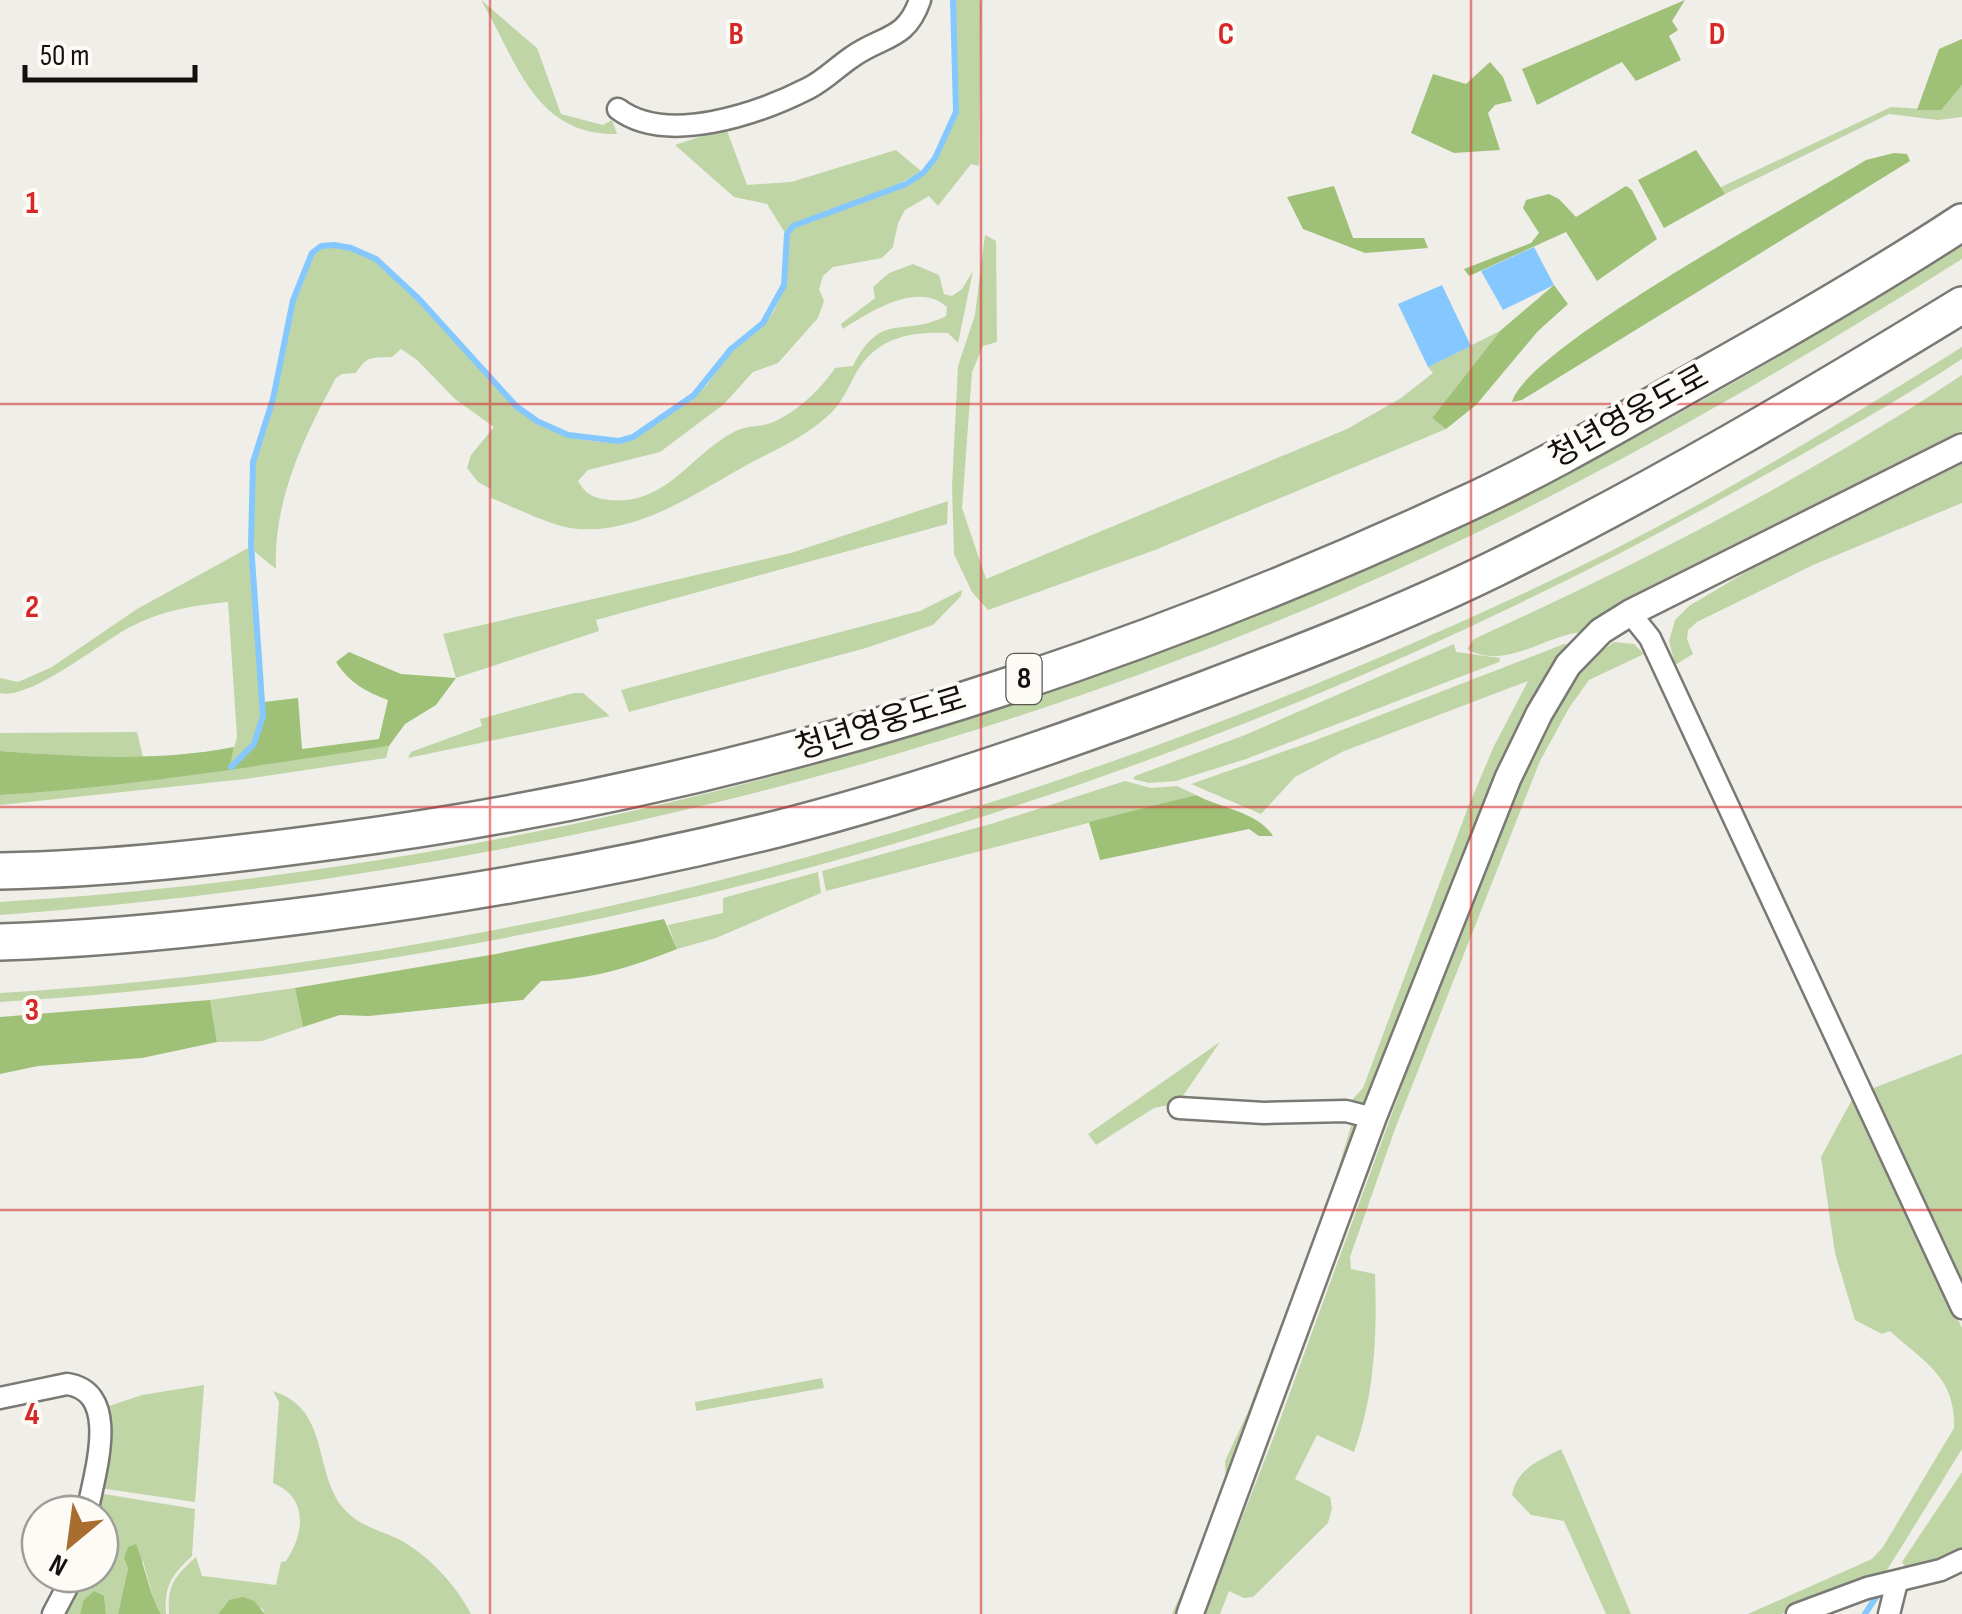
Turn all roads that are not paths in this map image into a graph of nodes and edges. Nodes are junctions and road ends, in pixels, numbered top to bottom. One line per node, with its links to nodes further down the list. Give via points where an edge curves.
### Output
1 (920, 0): 2 (street, via 898,33 811,87 760,109 671,125 646,123)
2 (618, 109)
3 (1962, 222): 7 (highway, 청년영웅도로 / 8, via 1774,337 1464,506 1292,581 938,708 763,760 565,804 207,858)
4 (1962, 305): 8 (highway, 8, via 1793,406 1495,568 1318,646 960,775 781,828 541,880 214,928)
5 (1962, 447): 6 (street)
6 (1630, 613): 10 (street, via 1580,650 1539,714 1493,812); 11 (street, via 1650,638)
7 (0, 872)
8 (0, 942)
9 (1179, 1108): 10 (street, via 1346,1111)
10 (1373, 1118): 16 (street)
11 (1962, 1308)
12 (0, 1398): 13 (street, via 67,1384 94,1398 102,1422)
13 (90, 1494)
14 (1962, 1560): 15 (street)
15 (1896, 1582): 17 (street); 18 (street)
16 (1190, 1614)
17 (1797, 1614)
18 (1889, 1614)

